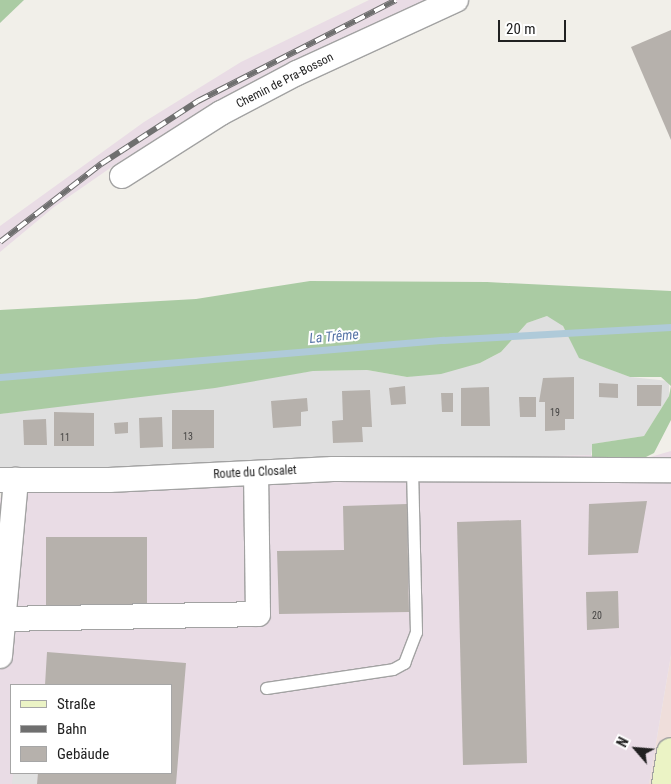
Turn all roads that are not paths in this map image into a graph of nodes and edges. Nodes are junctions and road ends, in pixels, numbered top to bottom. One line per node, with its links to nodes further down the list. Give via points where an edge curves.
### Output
1 (456, 0): 2 (street, Chemin de Pra-Bosson, via 296,73 221,113)
2 (122, 176)
3 (412, 470): 4 (street, Route du Closalet); 5 (street, Route du Closalet); 9 (lane, via 416,632 404,663 394,669)
4 (671, 470)
5 (256, 473): 6 (street, Route du Closalet); 7 (street, via 258,614)
6 (8, 480): 7 (street, Route du Closalet)
7 (3, 619): 8 (street, Route du Closalet)
8 (0, 656)
9 (266, 688)
10 (671, 752): 11 (main road)
11 (666, 784)

